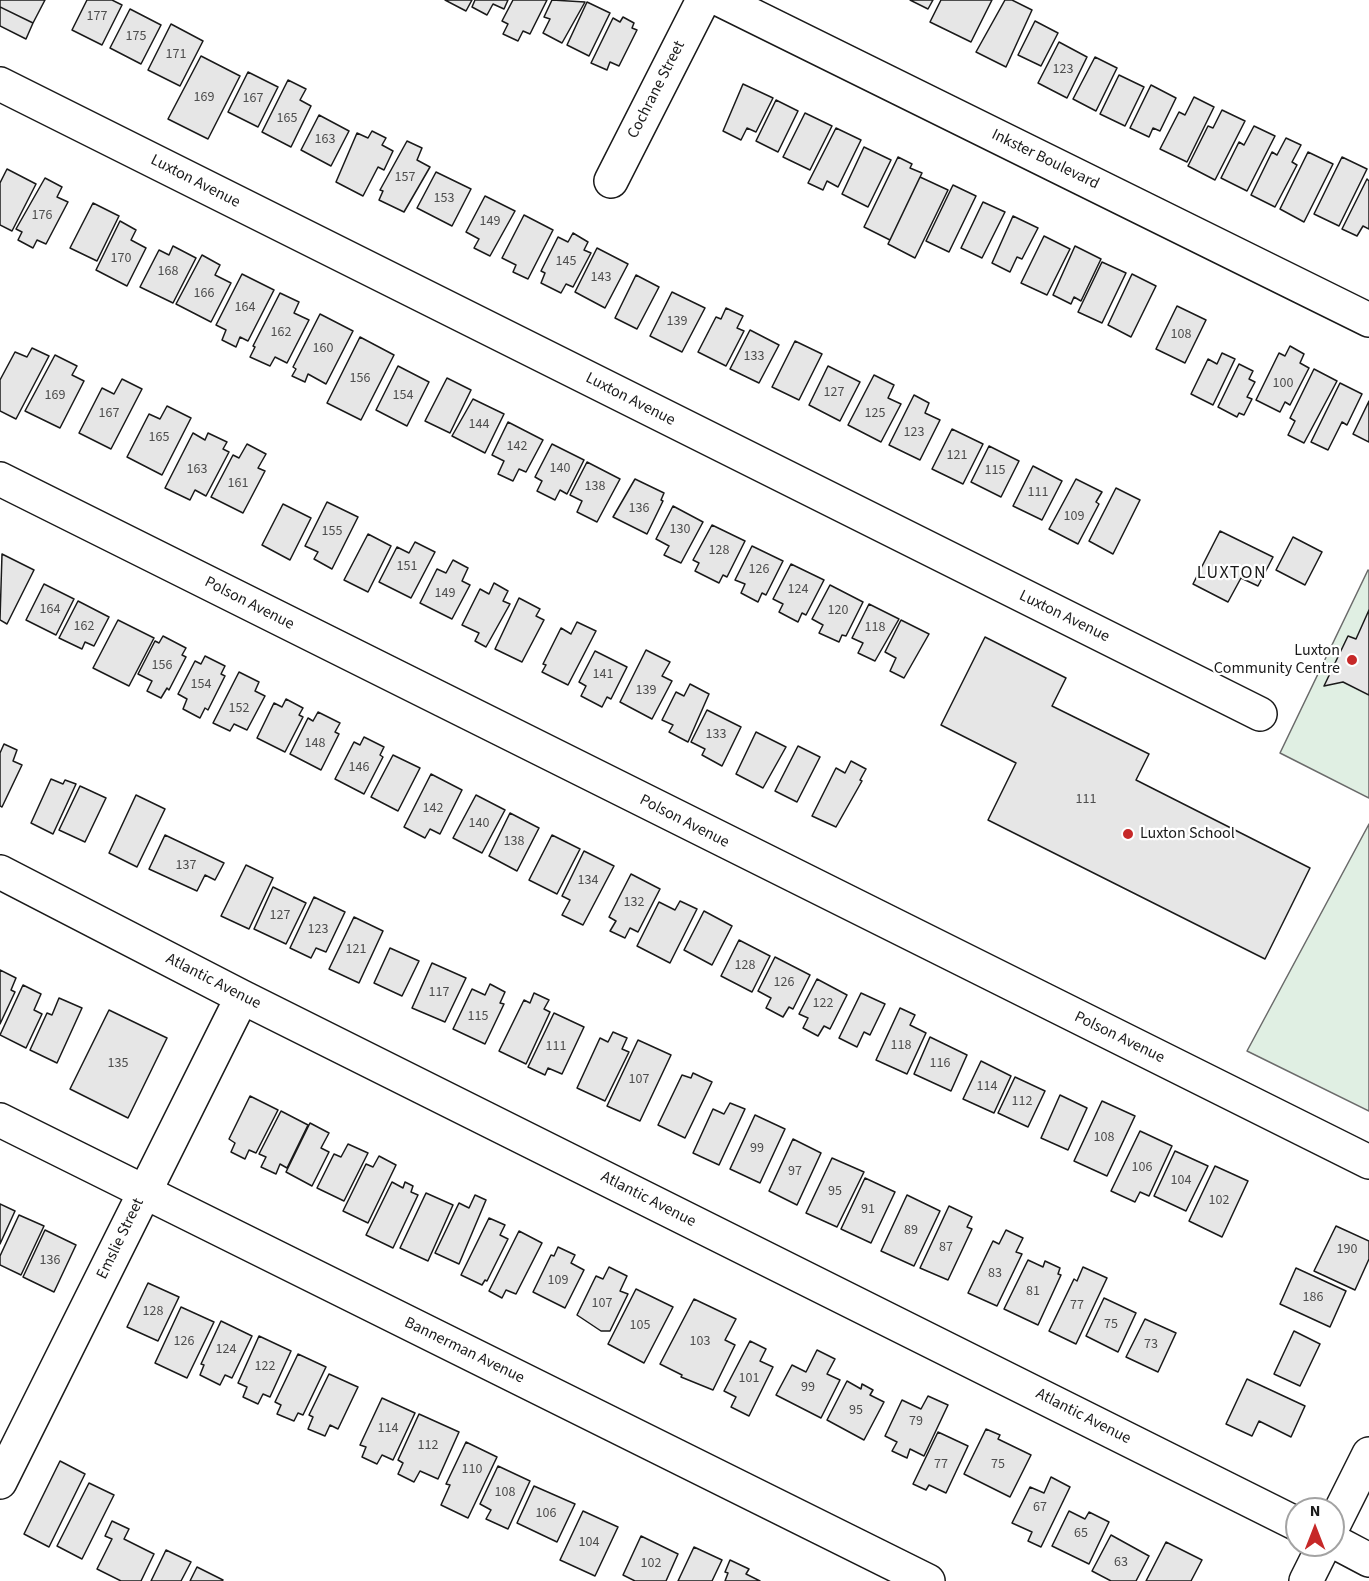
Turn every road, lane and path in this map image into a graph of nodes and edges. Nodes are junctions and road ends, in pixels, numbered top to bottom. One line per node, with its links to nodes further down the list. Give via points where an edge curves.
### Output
1 (703, 0): 4 (street, Cochrane Street)
2 (721, 0): 5 (street, Inkster Boulevard)
3 (0, 84): 7 (street, Luxton Avenue)
4 (611, 181)
5 (1369, 320)
6 (0, 479): 11 (street, Polson Avenue)
7 (1260, 714)
8 (0, 872): 9 (street, Atlantic Avenue)
9 (242, 997): 12 (street, Emslie Street); 16 (street, Atlantic Avenue)
10 (0, 1120): 12 (street, Bannerman Avenue)
11 (1369, 1162)
12 (144, 1192): 14 (street, Emslie Street); 20 (street, Bannerman Avenue)
13 (1369, 1454): 15 (street)
14 (0, 1482)
15 (1345, 1502)
16 (1285, 1518)
17 (1345, 1547): 19 (street)
18 (1318, 1557): 21 (street)
19 (1369, 1560)
20 (928, 1581)
21 (1306, 1581)

